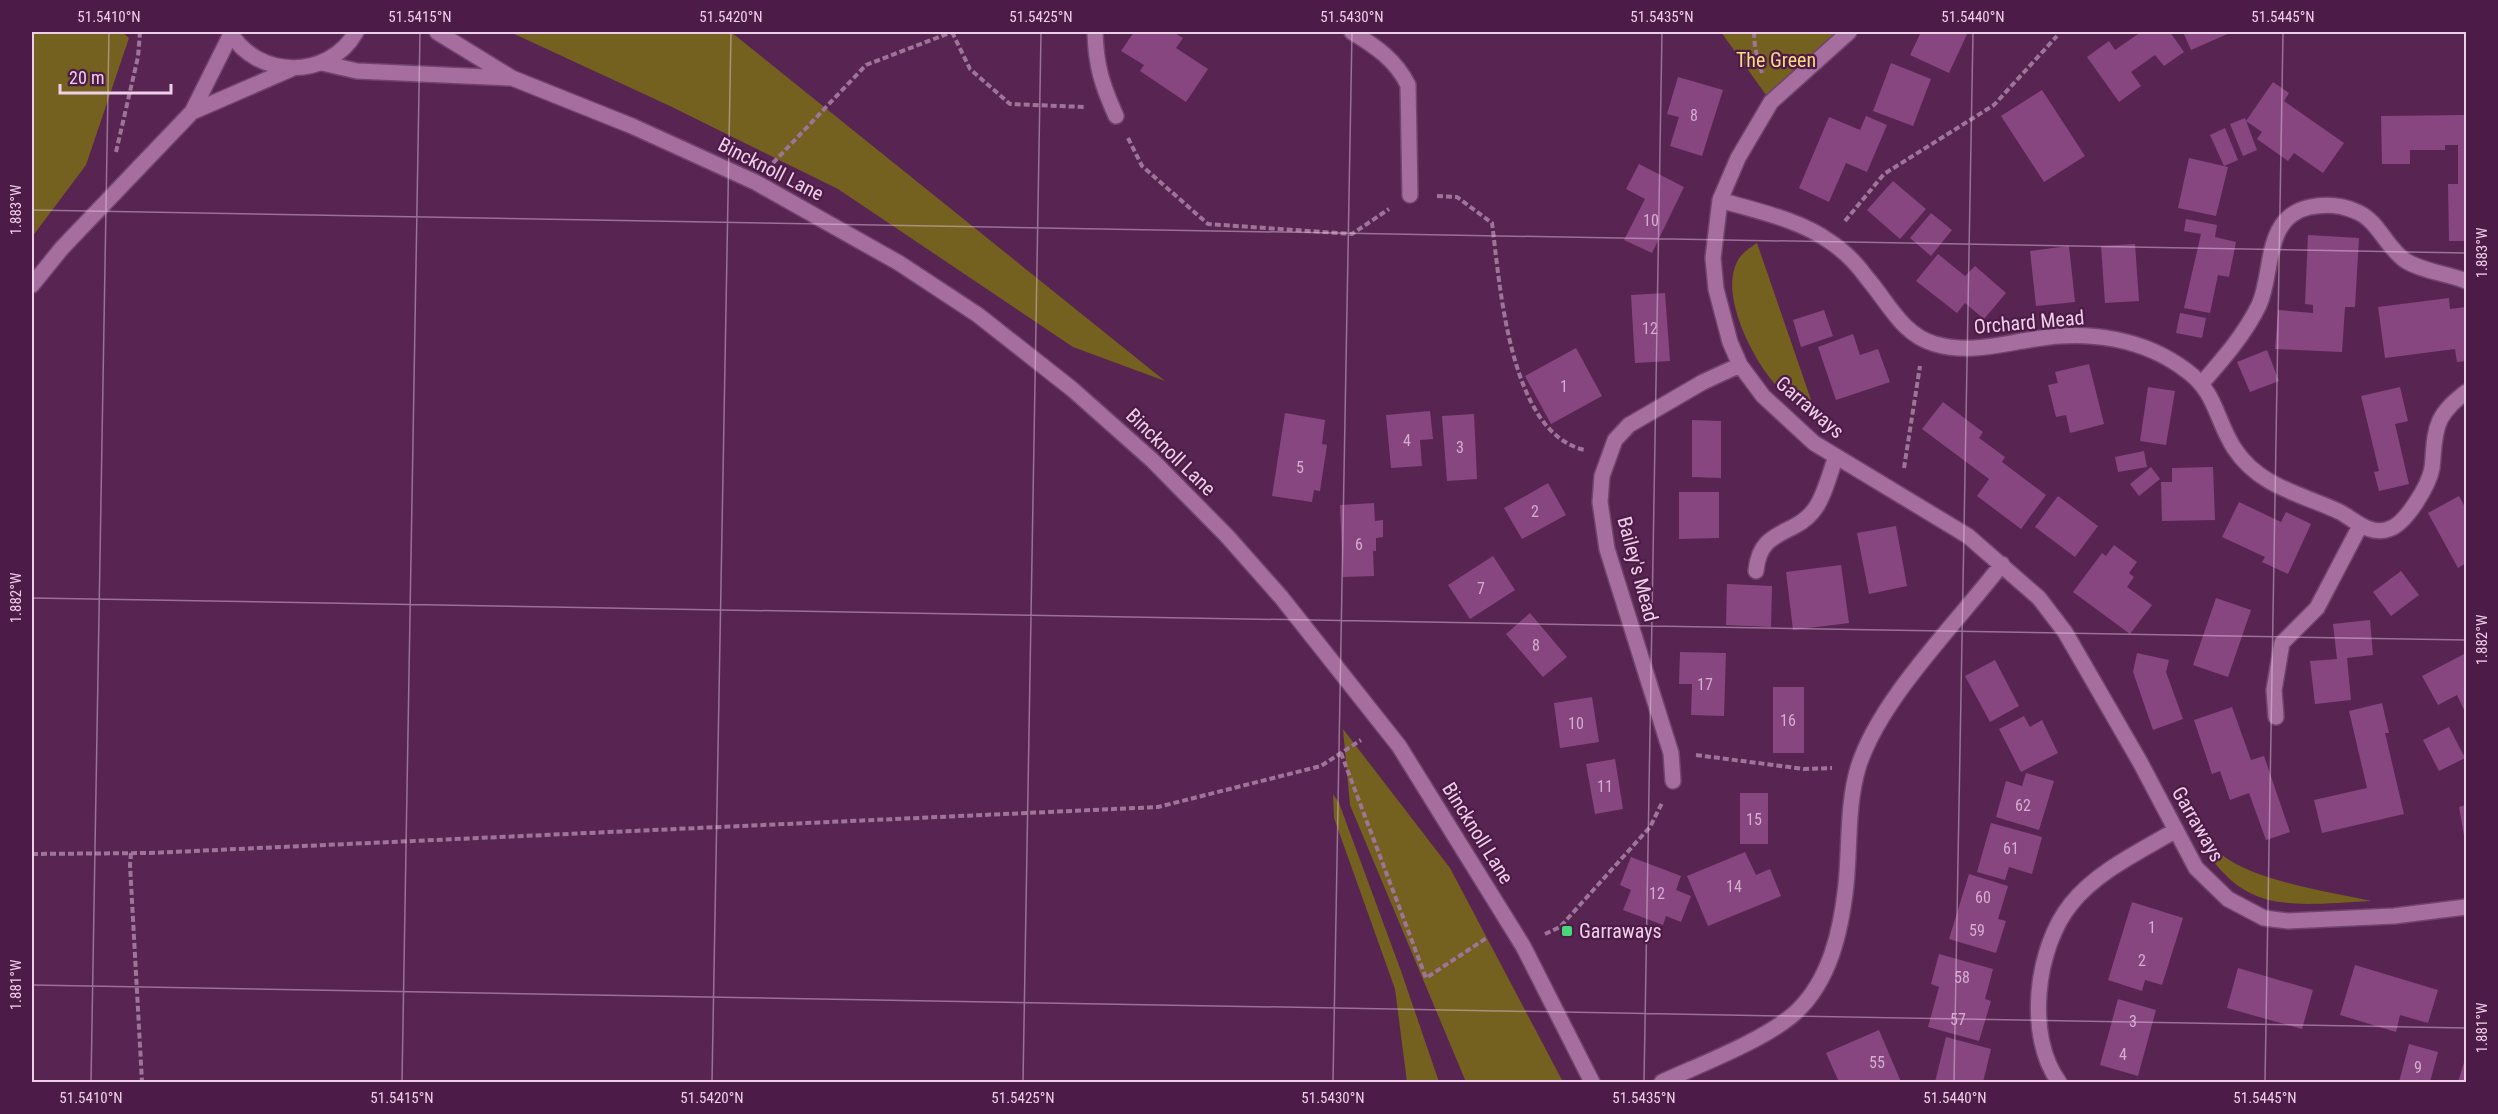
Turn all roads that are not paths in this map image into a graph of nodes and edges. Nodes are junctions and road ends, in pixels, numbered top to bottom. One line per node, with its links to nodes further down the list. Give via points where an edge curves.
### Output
1 (356, 32): 7 (street, via 345,47)
2 (437, 32): 9 (street, Bincknoll Lane)
3 (1095, 32): 11 (street, via 1096,63)
4 (1353, 32): 12 (street, via 1390,58 1408,85)
5 (1849, 32): 13 (street, Garraways, via 1771,102 1738,158)
6 (230, 33): 8 (street, via 255,58); 10 (street)
7 (322, 63): 8 (street); 9 (street, Bincknoll Lane, via 357,71)
8 (291, 69): 10 (street)
9 (512, 78): 28 (street, Bincknoll Lane, via 632,126 755,182 909,269 978,315 1072,389 1152,460 1281,597 1399,746 1523,946)
10 (192, 112): 15 (street, via 62,248)
11 (1116, 116)
12 (1410, 195)
13 (1720, 200): 16 (street, Garraways, via 1713,258 1716,289); 17 (street, Orchard Mead, via 1781,219 1829,240 1867,277 1909,331 1924,341 1970,349 2056,336 2100,337 2126,341 2168,358)
14 (2466, 281): 17 (street, via 2407,262 2391,249 2371,220 2355,211 2337,206 2301,209 2280,226 2265,287 2247,326)
15 (32, 285)
16 (1740, 365): 19 (street, Garraways, via 1763,396); 24 (street, Bailey's Mead, via 1629,425 1615,440 1602,476 1600,502 1607,549 1671,753)
17 (2202, 383): 20 (street, Orchard Mead, via 2222,426 2248,466 2293,495 2335,510)
18 (2466, 392): 20 (street, Orchard Mead, via 2440,420 2432,470 2423,491 2403,518 2386,530)
19 (1836, 457): 21 (street, Garraways, via 1968,536); 22 (street, via 1815,509 1763,546)
20 (2361, 526): 23 (street, via 2317,608 2282,643 2274,690)
21 (2002, 564): 25 (street, Garraways, via 2039,598 2066,632); 29 (street, via 1894,700 1858,768 1839,929 1830,962 1815,990 1794,1014 1761,1035)
22 (1756, 571)
23 (2276, 717)
24 (1673, 781)
25 (2176, 830): 26 (street, Garraways, via 2196,868 2211,884 2264,918 2328,921); 27 (street, via 2090,885 2070,904 2058,927 2044,963 2038,1009 2039,1032)
26 (2466, 907)
27 (2055, 1081)
28 (1592, 1083)
29 (1662, 1083)

